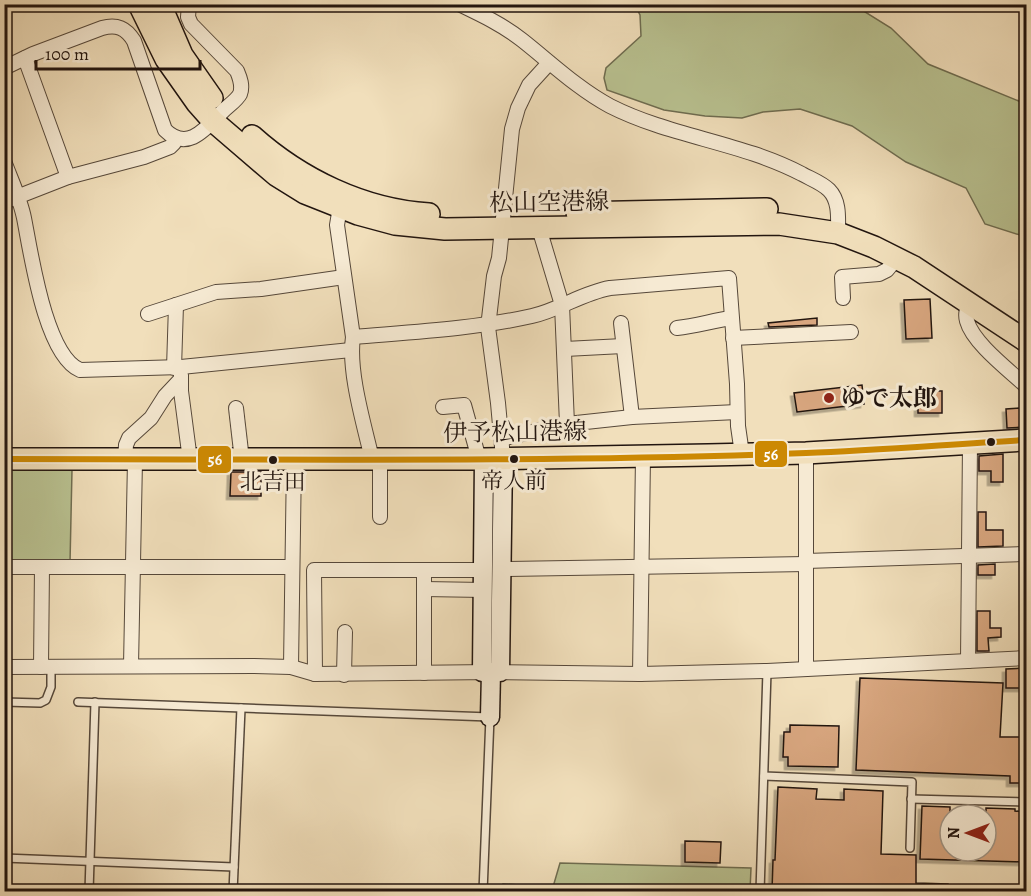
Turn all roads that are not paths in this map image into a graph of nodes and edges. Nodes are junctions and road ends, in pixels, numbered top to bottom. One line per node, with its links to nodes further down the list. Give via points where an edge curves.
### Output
1 (139, 4): 8 (main road, 松山空港線, via 166,59 197,103)
2 (160, 4): 8 (main road, 松山空港線, via 182,55)
3 (189, 4): 8 (street, via 191,24 237,71 241,80 239,95)
4 (459, 4): 6 (street, via 499,24)
5 (25, 58): 7 (street); 9 (street, via 102,28 122,28 134,41 165,130); 11 (street)
6 (549, 63): 14 (street, via 529,85 518,108 507,161); 15 (street, via 609,105 674,132 752,152 818,183 836,199)
7 (4, 68)
8 (218, 116): 9 (street, via 194,137); 13 (main road, 松山空港線, via 290,185); 14 (main road, 松山空港線, via 294,168 353,197 418,213)
9 (176, 138): 11 (street, via 170,147 144,157)
10 (4, 161): 12 (street)
11 (68, 177): 12 (street)
12 (11, 199): 35 (street, via 41,300 65,360 80,370)
13 (340, 207): 14 (main road, 松山空港線, via 423,228); 18 (street, via 337,225)
14 (502, 222): 15 (main road, 松山空港線, via 770,209); 16 (main road, 松山空港線); 25 (street)
15 (838, 226): 16 (main road, 松山空港線); 17 (main road, 松山空港線); 27 (main road, 松山空港線, via 877,233 920,254)
16 (538, 228): 22 (street)
17 (897, 258): 19 (street, via 879,274 842,276); 20 (main road, 松山空港線)
18 (344, 276): 21 (street, via 216,292); 32 (street)
19 (843, 298)
20 (969, 303): 31 (main road, 松山空港線); 36 (street, via 966,313 971,331)
21 (176, 305): 23 (street); 35 (street)
22 (562, 305): 24 (street, via 609,288 729,278); 25 (street, via 531,316); 34 (street)
23 (148, 314)
24 (731, 318): 28 (street); 30 (street)
25 (488, 322): 32 (street); 45 (street)
26 (621, 323): 33 (street)
27 (1026, 325)
28 (677, 328)
29 (851, 332): 30 (street)
30 (733, 338): 39 (street)
31 (1026, 340)
32 (352, 343): 35 (street); 49 (street, via 360,408)
33 (623, 346): 34 (street); 40 (street)
34 (565, 350): 41 (street)
35 (179, 371): 50 (street, via 151,418 129,438 126,445); 51 (street)
36 (1026, 386)
37 (443, 407): 45 (street, via 464,405)
38 (236, 408): 52 (street)
39 (737, 412): 40 (street); 46 (street)
40 (632, 417): 41 (street)
41 (567, 424): 45 (street)
42 (1026, 440): 43 (main road, 伊予松山港線)
43 (970, 443): 44 (main road, 伊予松山港線); 56 (street)
44 (806, 453): 46 (main road, 伊予松山港線); 57 (street)
45 (492, 454): 47 (main road, 伊予松山港線); 49 (main road, 伊予松山港線); 63 (street); 65 (street)
46 (742, 454): 47 (main road, 伊予松山港線)
47 (643, 456): 62 (street)
48 (4, 459): 50 (main road, 伊予松山港線)
49 (376, 459): 53 (main road, 伊予松山港線); 54 (street)
50 (130, 460): 51 (main road, 伊予松山港線); 60 (street)
51 (190, 460): 52 (main road, 伊予松山港線)
52 (242, 460): 53 (main road, 伊予松山港線)
53 (294, 460): 61 (street)
54 (381, 517)
55 (1026, 554): 56 (street)
56 (969, 555): 57 (street); 70 (street)
57 (806, 562): 62 (street); 75 (street)
58 (4, 567): 59 (street)
59 (42, 567): 60 (street); 73 (street)
60 (133, 567): 61 (street); 71 (street)
61 (292, 567): 74 (street)
62 (641, 568): 63 (street); 80 (street)
63 (502, 569): 77 (street)
64 (424, 570): 65 (street); 66 (street); 79 (street, via 314,570)
65 (483, 570): 67 (street)
66 (424, 590): 67 (street); 78 (street)
67 (483, 590): 77 (street)
68 (345, 632): 81 (street)
69 (1026, 658): 70 (street)
70 (968, 661): 75 (street)
71 (130, 666): 73 (street); 74 (street)
72 (4, 667): 73 (street)
73 (46, 667): 82 (lane, via 51,687 46,700)
74 (291, 667): 79 (street)
75 (806, 669): 76 (street)
76 (767, 671): 80 (street); 87 (lane)
77 (491, 672): 78 (street); 80 (street); 86 (street)
78 (424, 673): 81 (street)
79 (315, 674): 81 (street)
80 (640, 674)
81 (344, 675)
82 (4, 702)
83 (78, 702): 84 (lane)
84 (95, 702): 85 (lane); 92 (lane)
85 (241, 708): 86 (lane); 93 (lane)
86 (490, 717): 96 (lane)
87 (764, 776): 88 (lane, via 912,782); 97 (lane)
88 (911, 798): 89 (lane); 90 (lane)
89 (1026, 802)
90 (910, 848)
91 (4, 858): 92 (lane)
92 (90, 860): 93 (lane); 94 (lane)
93 (234, 867): 95 (lane)
94 (88, 891)
95 (233, 891)
96 (483, 891)
97 (760, 891)

